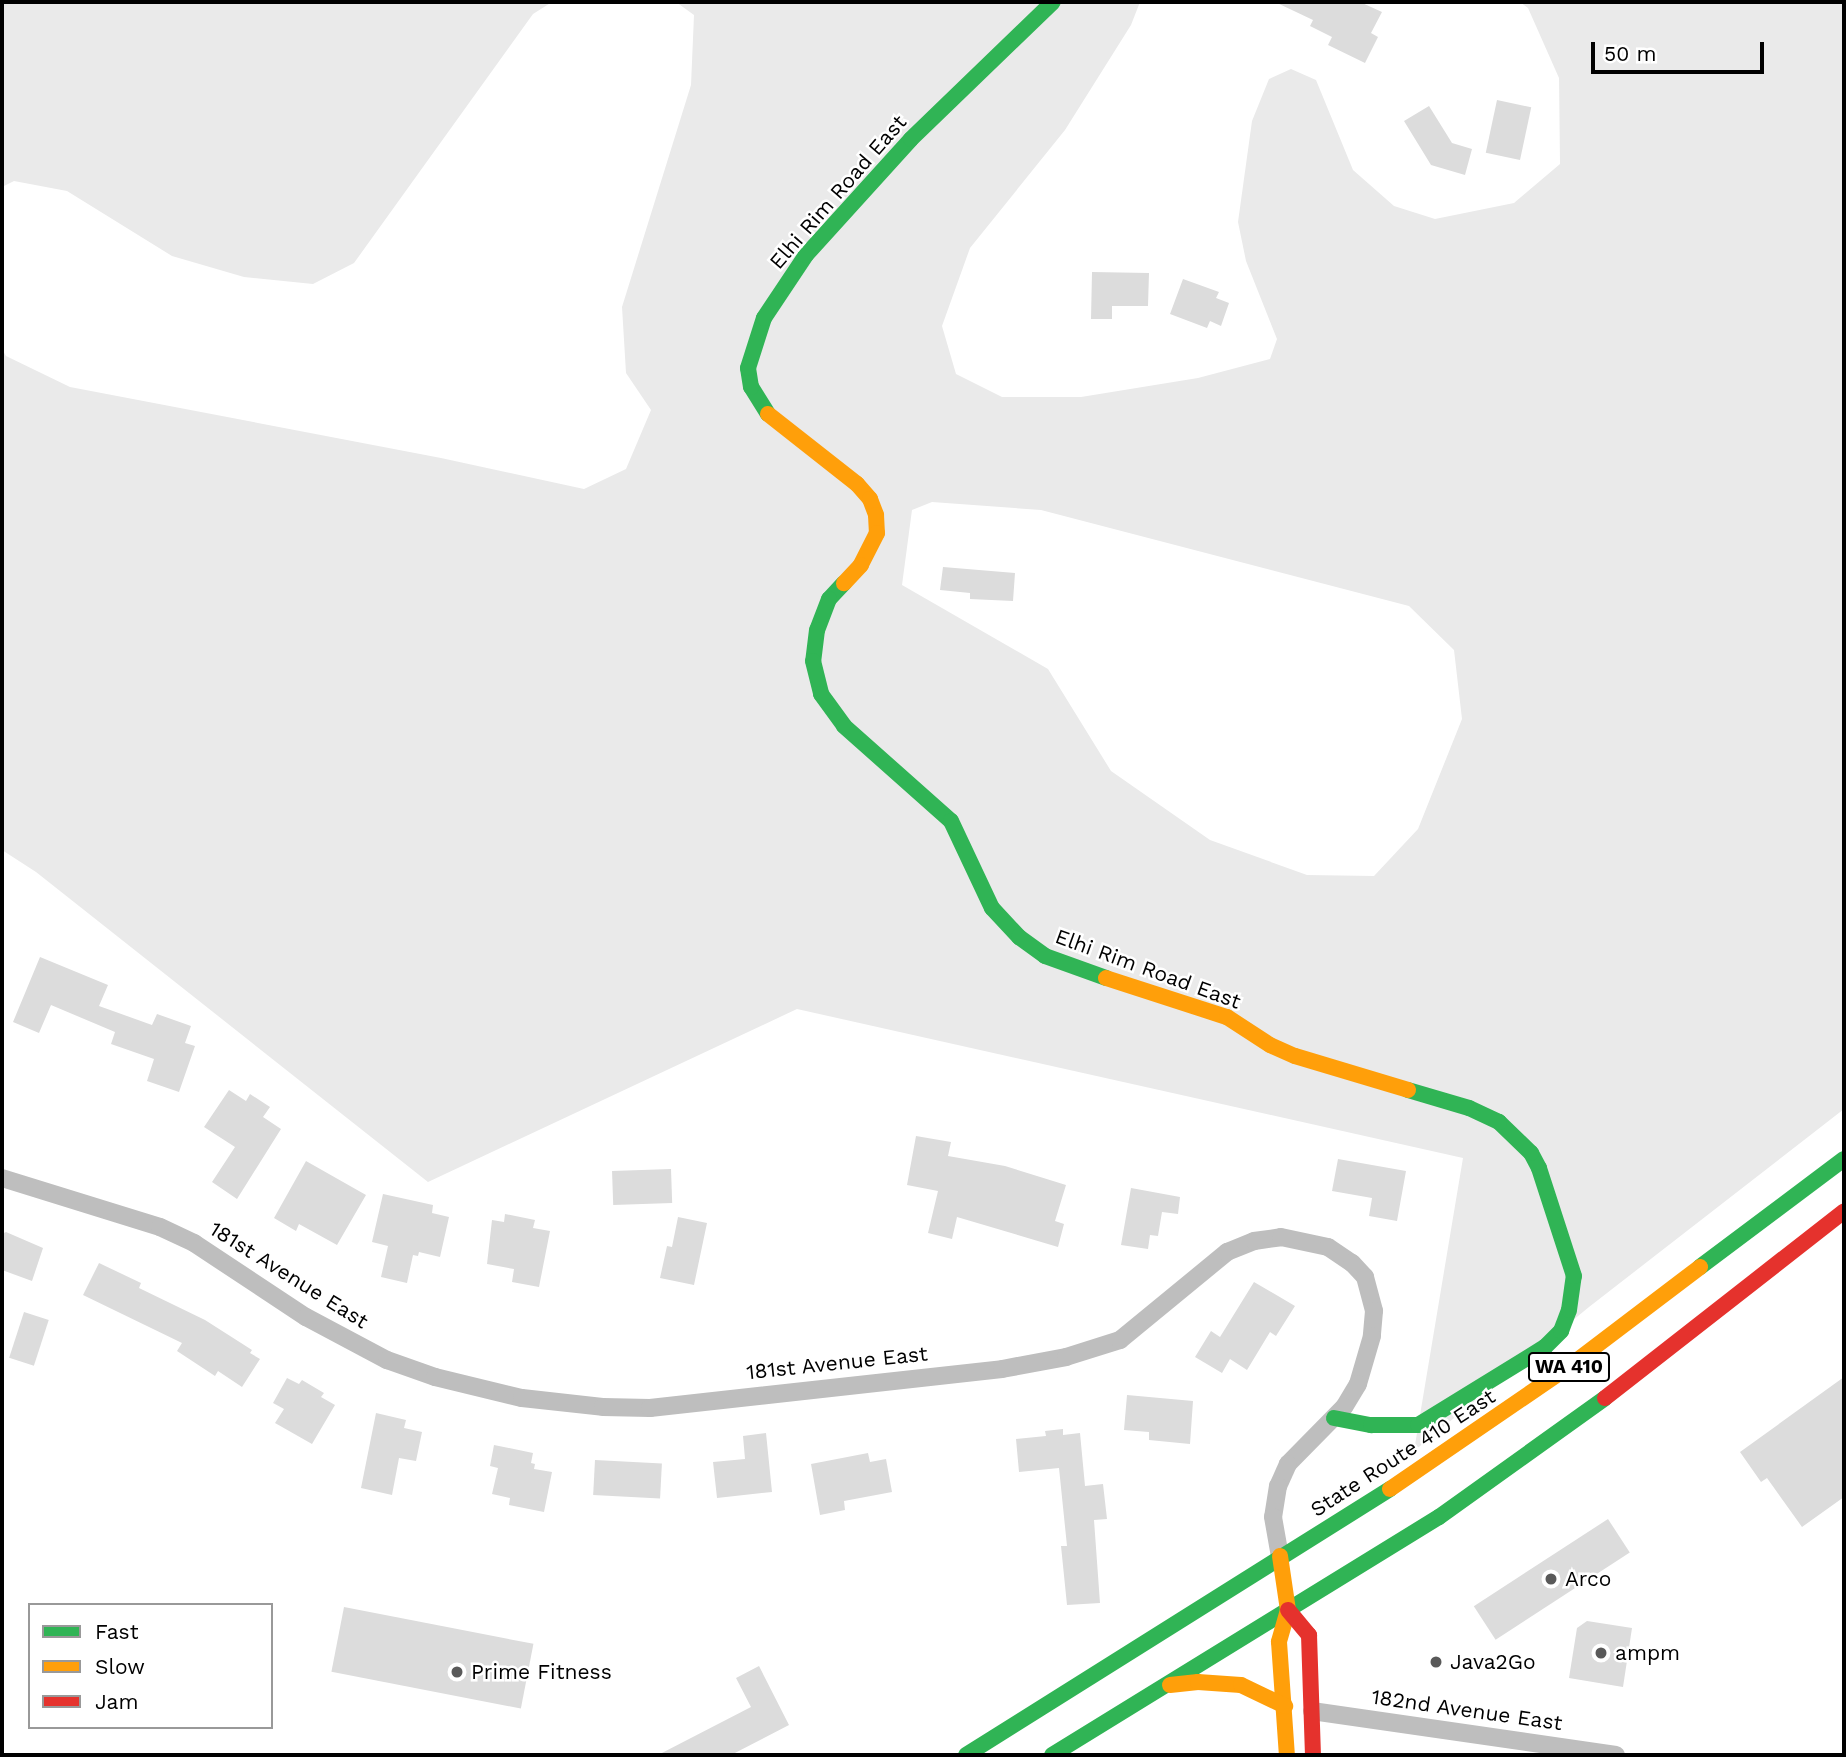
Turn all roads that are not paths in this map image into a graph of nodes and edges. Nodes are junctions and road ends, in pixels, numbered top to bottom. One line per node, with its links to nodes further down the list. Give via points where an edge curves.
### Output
1 (1053, 2): 5 (main road, Elhi Rim Road East, via 911,139 806,255 764,318 748,368 751,387 769,416 857,484 876,515 877,533 870,551 829,599 817,630 813,661 821,694 844,726 951,821 992,908 1019,937 1045,956 1074,968 1227,1017 1295,1056 1469,1108 1499,1122 1531,1153 1574,1276 1561,1331 1545,1347 1419,1425 1371,1425)
2 (1844, 1159): 6 (main road, State Route 410 East / WA 410, via 1567,1368 1414,1475)
3 (2, 1178): 5 (street, 181st Avenue East, via 160,1227 194,1243 306,1317 387,1360 522,1398 603,1407 650,1408 1066,1357 1129,1334 1227,1252 1254,1241 1304,1240 1328,1247 1352,1263 1365,1277 1374,1311 1358,1384)
4 (1844, 1211): 7 (main road, WA 410, via 1588,1411 1439,1517)
5 (1334, 1418): 6 (street, 181st Avenue East, via 1288,1464 1278,1486 1273,1517)
6 (1280, 1556): 7 (main road); 11 (main road, State Route 410 East / WA 410)
7 (1288, 1610): 8 (main road, WA 410); 9 (main road, via 1279,1642); 10 (main road, via 1309,1635)
8 (1168, 1685): 9 (main road, via 1241,1685); 12 (main road, WA 410)
9 (1285, 1706): 13 (main road)
10 (1312, 1711): 14 (main road); 15 (street, 182nd Avenue East)
11 (966, 1755)
12 (1052, 1755)
13 (1287, 1755)
14 (1313, 1755)
15 (1616, 1755)

